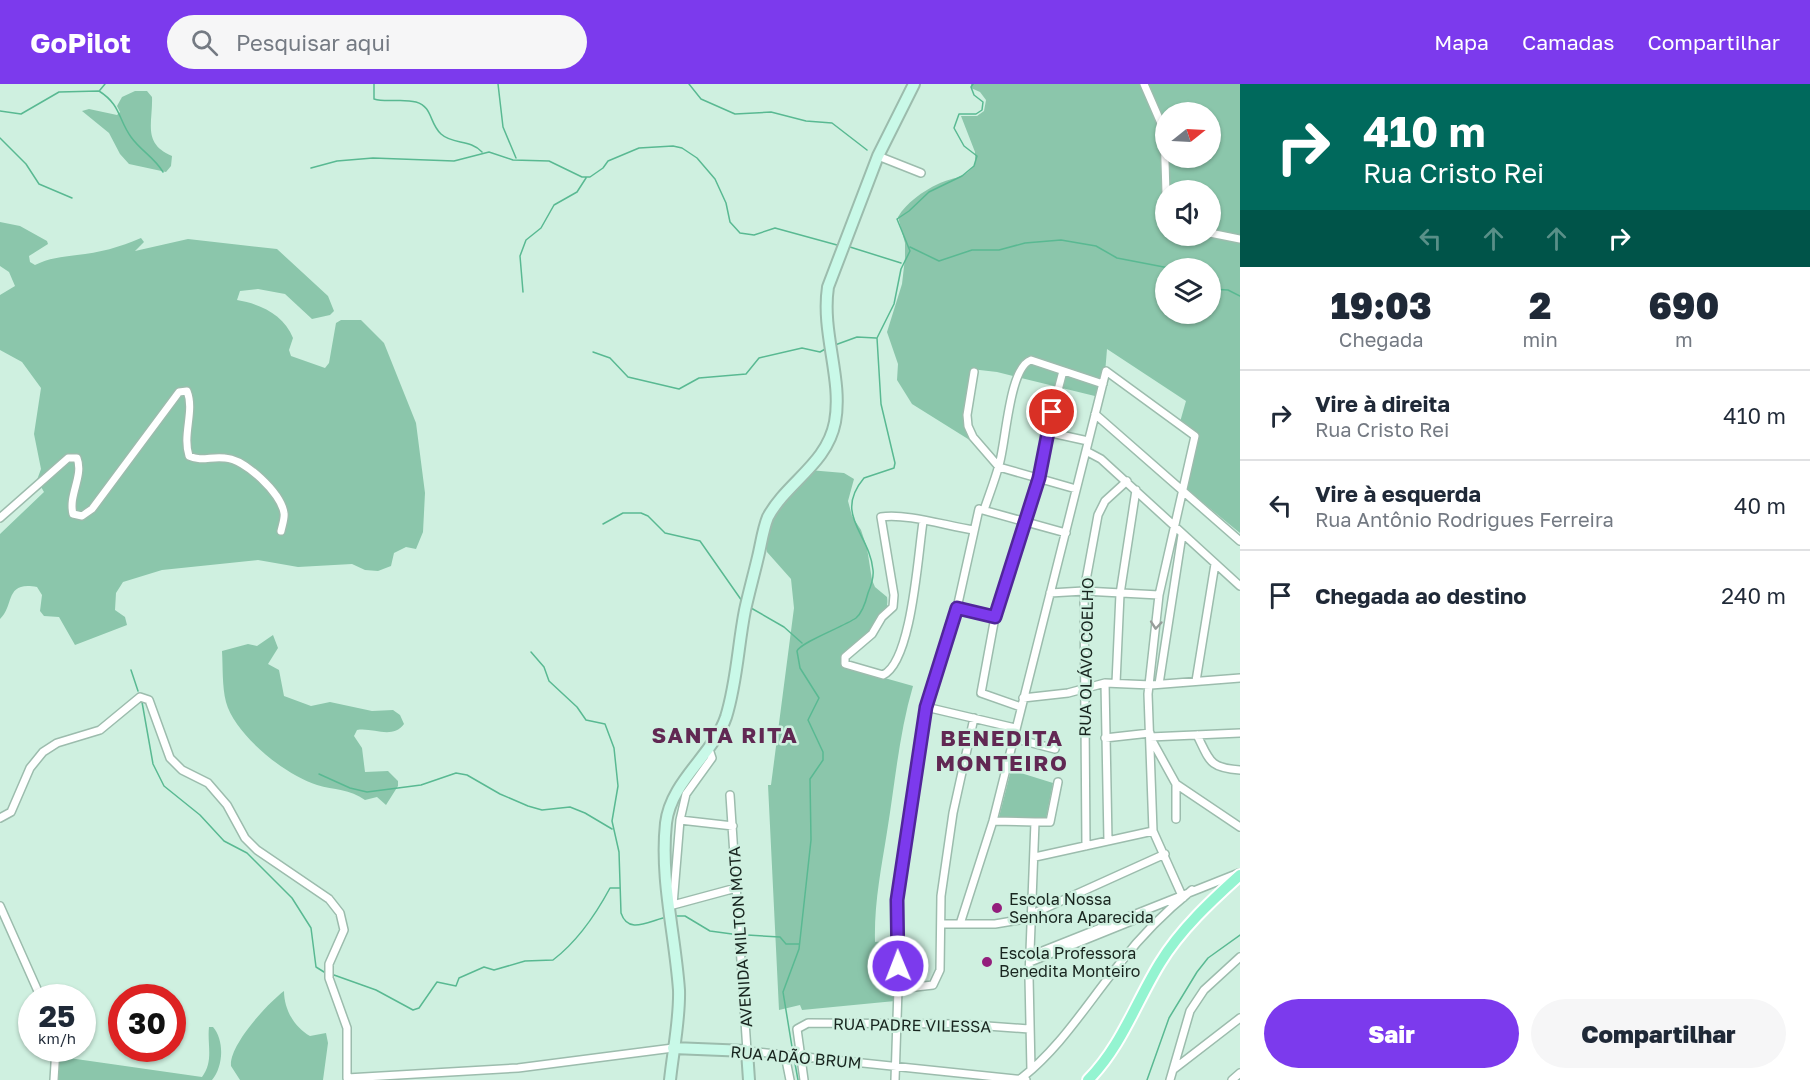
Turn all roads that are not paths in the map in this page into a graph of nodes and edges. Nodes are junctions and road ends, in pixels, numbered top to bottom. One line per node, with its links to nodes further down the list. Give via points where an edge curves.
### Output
1 (914, 84): 3 (main road)
2 (1144, 84): 5 (street, via 1164,130)
3 (878, 156): 4 (street); 55 (main road, via 834,269 825,306 836,388 835,422 826,446 809,471 784,495 768,518 745,610 734,688 725,719)
4 (921, 173)
5 (1166, 180)
6 (1221, 235): 7 (street)
7 (1240, 239)
8 (1063, 371): 10 (street); 12 (street); 15 (street, via 1031,360 1022,365 1015,380)
9 (974, 372): 15 (street, via 968,426)
10 (1103, 384): 11 (street); 20 (street, via 1106,371 1195,436)
11 (1095, 414): 13 (street); 20 (street)
12 (1047, 432): 13 (street); 16 (street)
13 (1088, 441): 14 (street)
14 (1086, 451): 17 (street); 18 (street)
15 (999, 467): 16 (street); 21 (street)
16 (1039, 478): 18 (street); 23 (street)
17 (1127, 481): 19 (street); 33 (street, RUA OLÁVO COELHO, via 1105,501 1098,515)
18 (1076, 489): 28 (street)
19 (1136, 490): 25 (street); 35 (street)
20 (1182, 490): 25 (street); 30 (street)
21 (982, 509): 23 (street); 26 (street)
22 (0, 518): 27 (street, via 68,458 76,458 80,466 71,504 73,514 82,516 92,509 179,392 187,391 189,456 242,463 269,486 284,512)
23 (1024, 521): 28 (street); 38 (street)
24 (923, 522): 24 (street, via 881,517 893,607 872,634 845,657 844,664 883,675 894,666 915,601 916,560); 26 (street)
25 (1173, 526): 29 (street); 36 (street)
26 (974, 530): 37 (street)
27 (282, 531)
28 (1066, 533): 34 (street)
29 (1182, 535): 31 (street); 43 (street)
30 (1240, 542)
31 (1215, 564): 32 (street); 40 (street)
32 (1240, 586)
33 (1084, 591): 34 (street); 35 (street); 44 (street, RUA OLÁVO COELHO)
34 (1050, 593): 45 (street)
35 (1120, 594): 36 (street); 42 (street)
36 (1159, 595): 43 (street, one-way to 43)
37 (957, 608): 38 (street); 46 (street)
38 (995, 617): 47 (street, via 981,693)
39 (1240, 678): 40 (street)
40 (1196, 681): 43 (street)
41 (1105, 683): 42 (street); 44 (street); 54 (street)
42 (1116, 683): 43 (street)
43 (1155, 684): 51 (street, via 1148,694)
44 (1083, 688): 45 (street); 70 (street, RUA OLÁVO COELHO)
45 (1023, 698): 47 (street)
46 (926, 707): 48 (street); 88 (street, via 897,900)
47 (1021, 707): 49 (street)
48 (974, 718): 49 (street); 83 (street, via 953,813 941,896)
49 (1015, 728): 53 (street)
50 (1240, 733): 52 (street)
51 (1150, 735): 52 (street); 54 (street); 59 (street); 68 (street)
52 (1197, 735): 57 (street, via 1213,765)
53 (1013, 738): 56 (street); 64 (street)
54 (1105, 738): 69 (street)
55 (709, 749): 63 (street, via 712,758 686,794); 78 (main road, via 688,773 666,822)
56 (1055, 749)
57 (1240, 770)
58 (1058, 782): 65 (street, via 1050,822)
59 (1176, 784): 62 (street); 67 (street)
60 (730, 795): 66 (street, AVENIDA MILTON MOTA)
61 (0, 818): 92 (street, via 11,812 30,768 43,752 57,743 100,730 140,697 149,700 170,758 182,770 208,783 257,850 329,899 340,913 344,930 329,964 329,978 347,1028 347,1078 518,1068)
62 (1176, 819)
63 (680, 820): 66 (street); 78 (street)
64 (993, 821): 65 (street); 84 (street)
65 (1035, 822): 72 (street)
66 (733, 826): 75 (street, AVENIDA MILTON MOTA)
67 (1240, 827)
68 (1153, 831): 69 (street); 71 (street)
69 (1108, 841): 70 (street)
70 (1086, 846): 72 (street)
71 (1165, 854): 76 (street); 81 (street)
72 (1035, 857): 81 (street)
73 (1240, 874): 74 (street); 77 (main road)
74 (1202, 886): 76 (street); 77 (street)
75 (736, 888): 78 (street); 93 (street, AVENIDA MILTON MOTA)
76 (1181, 897): 80 (street); 82 (street)
77 (1213, 899): 107 (main road, via 1161,961 1117,1043)
78 (670, 905): 92 (main road, via 679,992)
79 (0, 906): 87 (street)
80 (1152, 911): 82 (street); 86 (street)
81 (1031, 913): 84 (street, via 1009,922); 86 (street)
82 (1157, 922): 97 (street, via 1070,1030)
83 (941, 924): 84 (street); 88 (street, via 937,982)
84 (960, 924)
85 (1240, 957): 98 (street, via 1204,990 1190,1011)
86 (1030, 959): 91 (street)
87 (35, 984)
88 (898, 988): 90 (street)
89 (1240, 1018): 98 (street)
90 (896, 1023): 91 (street, RUA PADRE VILESSA); 94 (street, RUA PADRE VILESSA, via 808,1023 797,1029); 96 (street)
91 (1029, 1029): 97 (street)
92 (673, 1048): 93 (main road, RUA ADÃO BRUM); 101 (main road)
93 (747, 1051): 94 (street, RUA ADÃO BRUM); 102 (main road, AVENIDA MILTON MOTA)
94 (794, 1057): 96 (street, RUA ADÃO BRUM); 103 (street); 104 (street)
95 (55, 1062): 100 (street)
96 (895, 1067): 105 (street); 106 (street, RUA ADÃO BRUM)
97 (1031, 1070): 106 (street)
98 (1174, 1070): 108 (street)
99 (1240, 1073): 109 (street)
100 (54, 1080)
101 (670, 1080)
102 (749, 1080)
103 (790, 1080)
104 (804, 1080)
105 (895, 1080)
106 (1022, 1080)
107 (1088, 1080)
108 (1171, 1080)
109 (1232, 1080)

